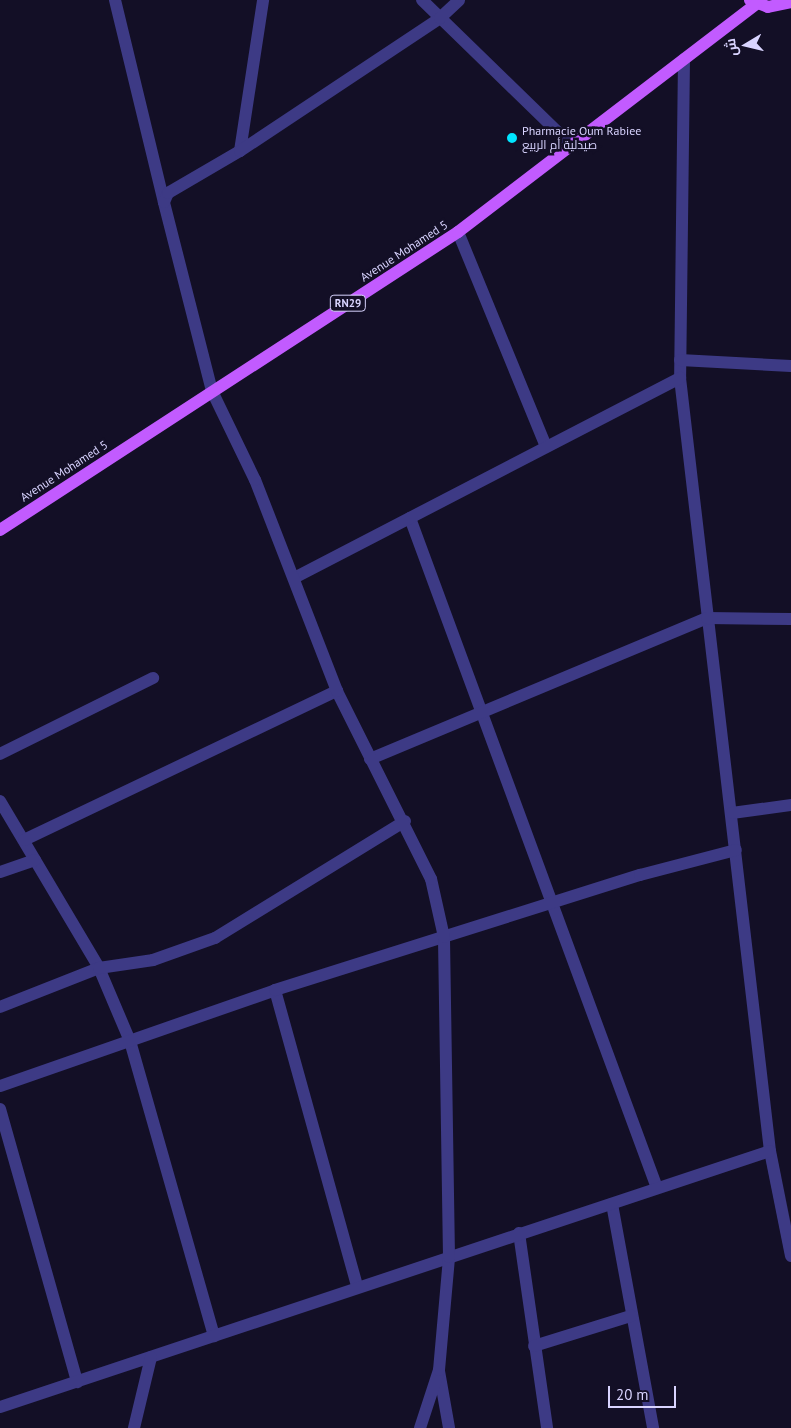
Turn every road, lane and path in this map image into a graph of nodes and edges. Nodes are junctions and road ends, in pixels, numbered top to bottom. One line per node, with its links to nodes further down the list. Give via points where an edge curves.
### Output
1 (115, 0): 11 (street)
2 (263, 0): 10 (street)
3 (422, 0): 7 (street)
4 (459, 0): 7 (street)
5 (753, 2): 6 (main road, RN29, via 768,8); 8 (main road, Avenue Mohamed 5 / RN29)
6 (791, 2)
7 (440, 18): 9 (street); 10 (street)
8 (684, 59): 9 (main road, Avenue Mohamed 5 / RN29); 13 (street)
9 (572, 145): 12 (main road, Avenue Mohamed 5 / RN29)
10 (240, 151): 11 (street, via 168,193)
11 (164, 202): 16 (street)
12 (458, 232): 16 (main road, Avenue Mohamed 5 / RN29); 17 (street)
13 (680, 360): 14 (street); 15 (street)
14 (791, 366)
15 (680, 378): 17 (street); 21 (street)
16 (212, 391): 19 (main road, Avenue Mohamed 5 / RN29); 20 (street)
17 (546, 447): 18 (street)
18 (410, 518): 20 (street); 25 (street)
19 (0, 530)
20 (294, 578): 24 (street)
21 (707, 618): 22 (street); 25 (street); 30 (street)
22 (791, 619)
23 (153, 678): 26 (street)
24 (337, 691): 27 (street); 32 (street)
25 (485, 711): 27 (street); 36 (street)
26 (0, 754)
27 (370, 759): 31 (street)
28 (0, 801): 32 (street)
29 (791, 806): 30 (street)
30 (732, 813): 33 (street)
31 (404, 821): 37 (street, via 430,879); 38 (street, via 215,938 153,960)
32 (24, 840): 34 (street)
33 (736, 850): 36 (street); 44 (street)
34 (35, 860): 35 (street); 38 (street)
35 (0, 872)
36 (554, 903): 37 (street); 45 (street)
37 (444, 937): 39 (street); 49 (street)
38 (99, 968): 40 (street); 41 (street)
39 (275, 990): 41 (street); 50 (street)
40 (0, 1006)
41 (130, 1041): 42 (street); 52 (street)
42 (0, 1086)
43 (0, 1108): 56 (street)
44 (770, 1151): 45 (street); 48 (street)
45 (657, 1188): 46 (street)
46 (612, 1204): 47 (street); 51 (street)
47 (519, 1233): 49 (street); 53 (street)
48 (791, 1256)
49 (449, 1257): 50 (street); 55 (street)
50 (357, 1285): 52 (street)
51 (631, 1316): 53 (street); 62 (street)
52 (214, 1336): 54 (street)
53 (534, 1346): 61 (street)
54 (151, 1358): 56 (street); 58 (street)
55 (439, 1370): 59 (street); 60 (street)
56 (77, 1382): 57 (street)
57 (0, 1407)
58 (134, 1428)
59 (420, 1428)
60 (449, 1428)
61 (547, 1428)
62 (653, 1428)

